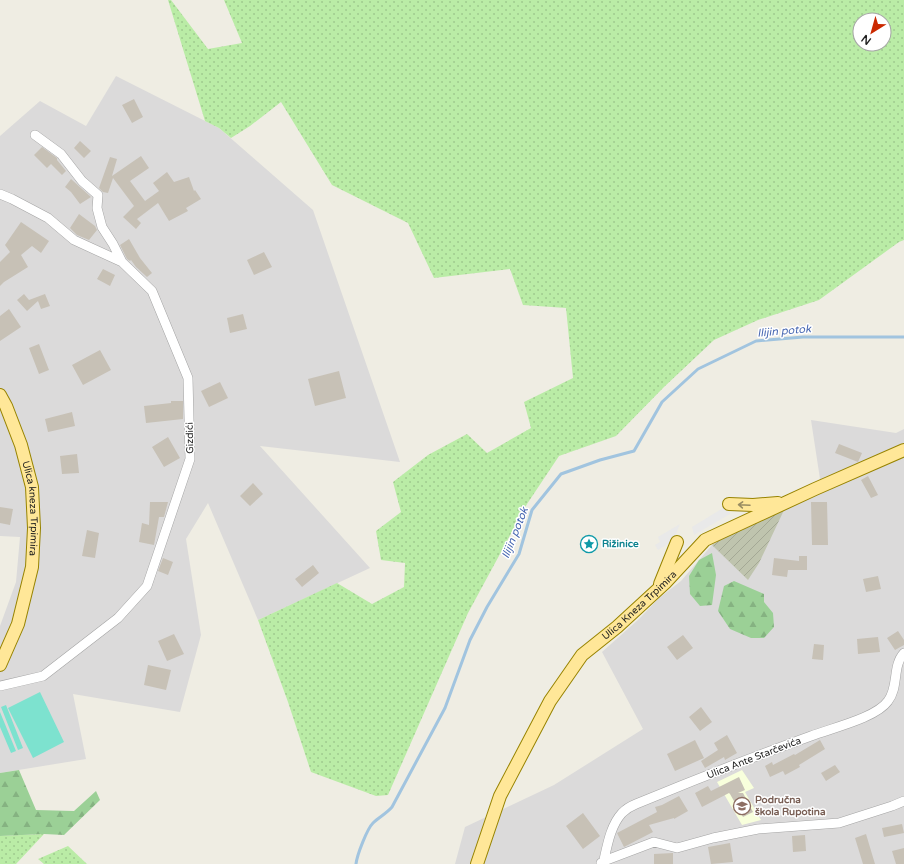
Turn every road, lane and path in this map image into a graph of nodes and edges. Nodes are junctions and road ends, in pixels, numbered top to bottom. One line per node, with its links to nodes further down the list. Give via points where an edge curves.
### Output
1 (35, 135): 3 (street, via 61,154 82,181 98,195 97,208 102,227)
2 (0, 194): 3 (street, Gizdići, via 48,218 74,240)
3 (122, 262): 12 (street, Gizdići, via 152,291 188,378 190,459 147,586 118,618 43,676)
4 (0, 396): 11 (main road, Ulica kneza Trpimira, via 21,445 32,488 34,528 32,567 18,624)
5 (904, 450): 6 (main road, Ulica Kneza Trpimira)
6 (787, 502): 7 (main road, one-way to 7); 9 (main road, Ulica Kneza Trpimira, via 705,540)
7 (729, 504)
8 (677, 542): 9 (main road)
9 (657, 590): 15 (main road, Ulica Kneza Trpimira, via 582,655 550,702 500,796)
10 (904, 653): 14 (street, Ulica Ante Starčevića, via 898,662 895,688 888,702 875,713 636,804 623,812 615,824)
11 (0, 665)
12 (0, 686)
13 (904, 801): 14 (street, via 839,823 758,830 677,848 654,842)
14 (602, 863)
15 (477, 864)

